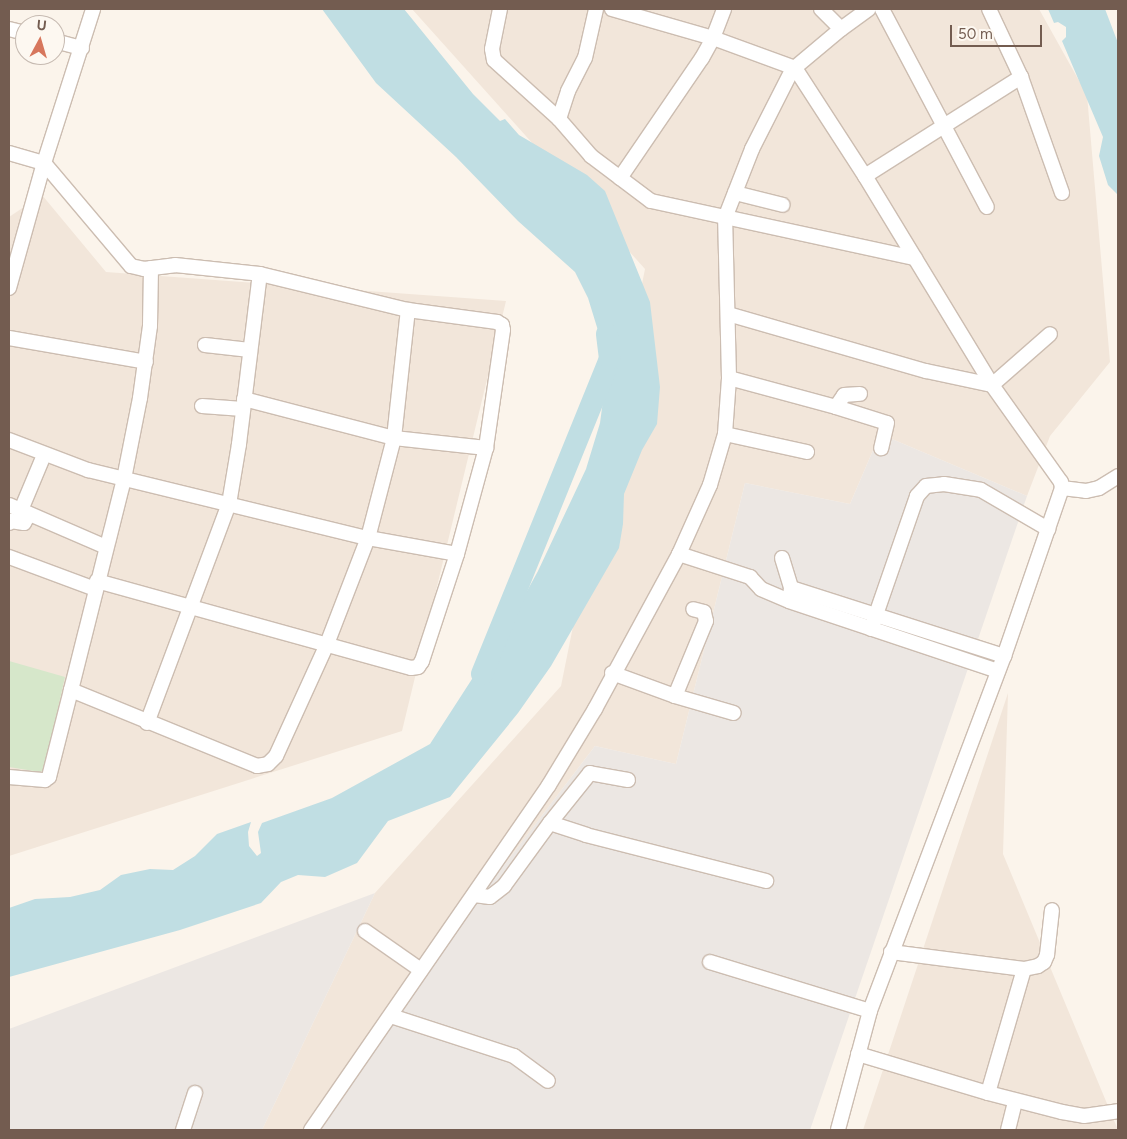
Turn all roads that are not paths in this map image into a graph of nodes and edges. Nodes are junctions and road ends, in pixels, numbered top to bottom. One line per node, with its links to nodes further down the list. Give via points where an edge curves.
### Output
1 (93, 9): 13 (street)
2 (500, 9): 16 (street, via 492,49 494,60)
3 (596, 9): 16 (street, via 586,58 568,91)
4 (612, 9): 11 (street)
5 (724, 9): 11 (street)
6 (821, 9): 10 (street)
7 (868, 9): 10 (street)
8 (882, 9): 17 (street)
9 (989, 9): 15 (street)
10 (841, 28): 14 (street)
11 (713, 38): 14 (street); 21 (street)
12 (65, 44): 13 (street)
13 (82, 48): 19 (street)
14 (795, 68): 20 (street); 22 (street, via 752,149)
15 (1021, 77): 17 (street); 23 (street)
16 (559, 120): 21 (street, via 592,156)
17 (944, 127): 20 (street); 25 (street)
18 (9, 153): 19 (street)
19 (44, 163): 28 (street, via 124,259 138,268); 29 (street)
20 (865, 176): 27 (street)
21 (620, 178): 26 (street, via 651,201)
22 (734, 193): 24 (street); 26 (street)
23 (1062, 193)
24 (783, 205)
25 (987, 207)
26 (725, 218): 27 (street); 33 (street)
27 (915, 258): 40 (street)
28 (151, 268): 30 (street, via 175,266); 38 (street)
29 (11, 271): 31 (street)
30 (260, 274): 32 (street); 37 (street)
31 (9, 288)
32 (408, 310): 46 (street); 48 (street, via 502,325)
33 (728, 314): 39 (street); 40 (street, via 926,371)
34 (1050, 334): 40 (street)
35 (9, 338): 38 (street)
36 (204, 345): 37 (street)
37 (250, 350): 42 (street)
38 (146, 362): 53 (street)
39 (729, 378): 44 (street); 45 (street)
40 (992, 385): 54 (street, via 1060,477)
41 (860, 394): 44 (street, via 844,395)
42 (244, 404): 43 (street); 46 (street); 55 (street)
43 (202, 406)
44 (836, 406): 49 (street, via 887,423)
45 (725, 434): 50 (street); 62 (street, via 710,485)
46 (394, 438): 48 (street); 59 (street)
47 (9, 440): 51 (street)
48 (486, 448): 61 (street)
49 (882, 448)
50 (808, 452)
51 (44, 455): 53 (street); 56 (street)
52 (1118, 476): 54 (street, via 1099,488 1086,491)
53 (124, 479): 55 (street); 60 (street)
54 (1062, 488): 58 (street)
55 (229, 504): 59 (street); 67 (street)
56 (20, 510): 57 (street, via 24,523); 60 (street)
57 (9, 523)
58 (1048, 529): 69 (street, via 981,490 944,484 926,486 917,496); 72 (street)
59 (368, 538): 61 (street); 71 (street)
60 (106, 547): 65 (street)
61 (457, 554): 71 (street, via 418,667 411,668)
62 (679, 554): 66 (street, via 750,576 761,589); 74 (street)
63 (9, 557): 65 (street)
64 (782, 558): 66 (street)
65 (96, 585): 67 (street); 75 (street)
66 (790, 595): 69 (street); 70 (street)
67 (192, 606): 71 (street); 78 (street)
68 (694, 609): 76 (street, via 704,612 706,621)
69 (876, 615): 70 (street); 72 (street)
70 (871, 629): 73 (street)
71 (327, 644): 78 (street, via 276,756 268,764 257,766)
72 (1004, 656): 73 (street)
73 (998, 671): 88 (street)
74 (612, 673): 76 (street); 82 (street, via 572,746)
75 (71, 690): 78 (street); 79 (street, via 49,777 45,780)
76 (675, 696): 77 (street)
77 (734, 713)
78 (147, 723)
79 (9, 777)
80 (628, 780): 81 (street, via 590,773)
81 (550, 823): 83 (street); 84 (street)
82 (517, 832): 83 (street); 85 (street)
83 (533, 845): 85 (street, via 496,894 485,898)
84 (766, 881)
85 (474, 895): 91 (street)
86 (1052, 910): 90 (street, via 1044,962)
87 (365, 931): 91 (street)
88 (891, 952): 90 (street); 92 (street)
89 (710, 962): 92 (street)
90 (1024, 969): 97 (street)
91 (421, 970): 93 (street)
92 (870, 1011): 94 (street)
93 (391, 1016): 95 (street, via 514,1056); 101 (street)
94 (858, 1054): 97 (street); 102 (street)
95 (548, 1081)
96 (195, 1093): 100 (street)
97 (988, 1093): 98 (street)
98 (1015, 1100): 99 (street, via 1079,1116); 103 (street)
99 (1118, 1111)
100 (184, 1130)
101 (311, 1130)
102 (838, 1130)
103 (1008, 1130)

